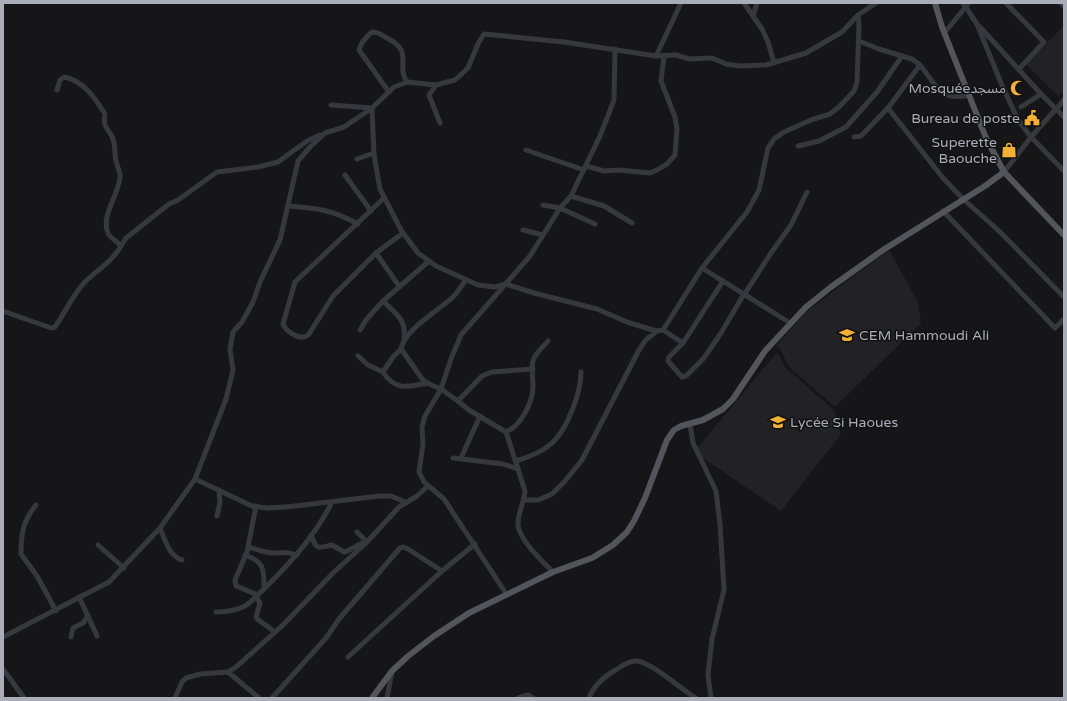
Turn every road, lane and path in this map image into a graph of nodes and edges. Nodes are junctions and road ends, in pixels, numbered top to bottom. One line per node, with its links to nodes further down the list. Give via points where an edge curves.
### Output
1 (682, 3): 16 (street)
2 (744, 3): 11 (street)
3 (757, 3): 11 (street)
4 (876, 3): 10 (street)
5 (935, 3): 13 (main road)
6 (1006, 3): 21 (street, via 1044,42)
7 (1061, 3): 9 (street)
8 (966, 4): 12 (street); 13 (street)
9 (1064, 6)
10 (858, 15): 14 (street); 19 (street, via 842,32 806,53)
11 (753, 16): 19 (street, via 768,42)
12 (977, 24): 21 (street); 38 (street, via 1018,120)
13 (944, 32): 27 (main road)
14 (858, 41): 18 (street); 66 (street, via 857,82 854,91 830,114 791,129 774,140 768,148 759,190 747,212)
15 (615, 49): 16 (street); 23 (street, via 484,34 468,68 456,80); 43 (street, via 614,100)
16 (656, 56): 17 (street)
17 (664, 56): 19 (street, via 712,58 740,66); 43 (street, via 661,81 675,117 675,155 667,164 650,173)
18 (902, 56): 20 (street); 39 (street, via 877,92 846,127 819,141)
19 (774, 63)
20 (920, 65): 27 (street, via 942,93 951,97); 32 (street)
21 (1019, 69): 26 (street)
22 (407, 82): 23 (street); 25 (street); 25 (street, via 401,48 388,38 372,32 360,44 359,50)
23 (436, 85): 35 (street, via 429,95)
24 (57, 90): 63 (street, via 60,80 64,77 77,81 89,91 104,114 104,126 114,141 120,175 110,206 107,231)
25 (389, 92): 31 (street)
26 (1041, 94): 30 (street); 33 (street)
27 (969, 95): 45 (main road, via 986,138)
28 (1064, 100): 33 (street)
29 (331, 105): 31 (street)
30 (1021, 107)
31 (372, 108): 36 (street, via 344,127); 41 (street)
32 (888, 108): 37 (street, via 861,136); 50 (street)
33 (1056, 109): 34 (street); 38 (street)
34 (1064, 117)
35 (440, 123)
36 (325, 133): 52 (street, via 298,161); 63 (street, via 307,141 278,162 258,168 217,172 169,204 126,238)
37 (854, 137)
38 (1031, 138): 44 (street); 45 (street)
39 (798, 146)
40 (526, 150): 43 (street)
41 (374, 152): 42 (street); 49 (street, via 380,190)
42 (356, 159)
43 (585, 168): 48 (street)
44 (1064, 171)
45 (1004, 172): 50 (main road); 62 (main road)
46 (345, 175): 55 (street)
47 (807, 192): 71 (street, via 791,225)
48 (571, 196): 53 (street); 56 (street, via 604,206)
49 (384, 198): 55 (street); 60 (street)
50 (963, 199): 54 (main road); 72 (street, via 998,230)
51 (543, 204): 53 (street)
52 (288, 206): 57 (street, via 320,209 339,214); 98 (street, via 280,240 253,302 233,332 230,349 233,370 226,399)
53 (560, 208): 58 (street); 61 (street)
54 (944, 210): 75 (street, via 1055,328); 76 (main road, via 831,287)
55 (371, 211): 57 (street)
56 (632, 223)
57 (358, 224): 64 (street, via 295,282 283,324 286,329 301,338 309,334 333,296)
58 (595, 224)
59 (523, 230): 61 (street)
60 (403, 233): 64 (street); 65 (street, via 418,253)
61 (544, 234): 69 (street, via 530,256)
62 (1064, 235)
63 (121, 246): 74 (street, via 107,264 85,282 55,327 51,328)
64 (376, 254): 70 (street)
65 (429, 261): 67 (street); 70 (street)
66 (702, 268): 68 (street); 78 (street)
67 (466, 280): 69 (street, via 478,285 495,287); 81 (street, via 453,296 420,323)
68 (723, 282): 71 (street); 82 (street)
69 (506, 284): 79 (street, via 597,309); 89 (street, via 461,335)
70 (399, 286): 73 (street)
71 (744, 294): 76 (street); 82 (street, via 704,358 684,377 668,361 669,356)
72 (1064, 297)
73 (383, 302): 77 (street); 81 (street, via 403,323)
74 (3, 311)
75 (1064, 319)
76 (790, 324): 92 (main road, via 765,351 733,399 714,415)
77 (360, 330)
78 (663, 330): 79 (street); 82 (street)
79 (656, 331): 101 (street, via 644,342 582,460 552,494 538,500)
80 (548, 341): 85 (street, via 538,351 533,361)
81 (403, 342): 83 (street)
82 (683, 342)
83 (401, 349): 86 (street); 88 (street)
84 (358, 356): 86 (street, via 368,365)
85 (533, 369): 90 (street, via 492,372 482,376); 93 (street, via 533,389 525,415 517,426)
86 (383, 372): 88 (street, via 389,381 408,388)
87 (581, 372): 96 (street, via 579,393 567,424 558,437 535,455)
88 (428, 383): 89 (street)
89 (441, 389): 90 (street); 99 (street, via 422,426 423,444 419,472)
90 (458, 401): 91 (street)
91 (480, 416): 93 (street); 95 (street)
92 (690, 424): 119 (main road, via 674,430 667,440 645,498 627,532 613,545 592,558); 145 (street, via 693,443 716,491 720,524 724,590 712,639 708,675)
93 (506, 432): 96 (street)
94 (453, 458): 95 (street)
95 (461, 458): 97 (street, via 503,464)
96 (516, 461): 97 (street)
97 (518, 469): 101 (street, via 525,491)
98 (195, 479): 100 (street); 107 (street)
99 (428, 486): 103 (street); 111 (street, via 444,499)
100 (219, 490): 105 (street); 106 (street, via 220,502)
101 (524, 500): 119 (street, via 518,524 522,535)
102 (332, 502): 103 (street, via 380,496 391,496); 105 (street, via 267,508); 109 (street)
103 (405, 502): 110 (street)
104 (36, 504): 124 (street, via 27,516 21,554)
105 (256, 506): 113 (street)
106 (216, 516)
107 (160, 528): 116 (street, via 171,552); 117 (street)
108 (357, 532): 110 (street)
109 (311, 535): 110 (street, via 318,548 332,545 344,552); 115 (street)
110 (367, 542): 127 (street)
111 (475, 544): 118 (street); 121 (street)
112 (98, 545): 117 (street)
113 (248, 547): 114 (street); 115 (street)
114 (246, 555): 120 (street, via 260,563 263,568); 122 (street, via 234,580 236,586)
115 (297, 555): 120 (street)
116 (182, 560)
117 (124, 568): 123 (street, via 110,582)
118 (442, 571): 131 (street); 138 (street, via 408,549 400,548 339,619 326,638)
119 (553, 572): 121 (main road)
120 (264, 589): 122 (street)
121 (507, 595): 133 (main road, via 469,613 434,636)
122 (257, 596): 125 (street, via 247,605 230,612); 127 (street, via 260,603 257,619)
123 (79, 597): 124 (street); 126 (street)
124 (56, 610): 129 (street)
125 (216, 612)
126 (88, 616): 128 (street); 130 (street, via 84,623 73,628)
127 (275, 632): 134 (street)
128 (97, 636)
129 (3, 637)
130 (71, 637)
131 (348, 657)
132 (3, 669): 135 (street)
133 (392, 671): 139 (main road); 140 (street)
134 (228, 672): 136 (street, via 186,678); 137 (street)
135 (24, 698)
136 (174, 698)
137 (259, 698)
138 (272, 698)
139 (372, 698)
140 (387, 698)
141 (518, 698): 142 (street, via 528,695)
142 (534, 698)
143 (589, 698): 144 (street, via 607,675 628,662 637,661 657,670)
144 (696, 698)
145 (710, 698)

